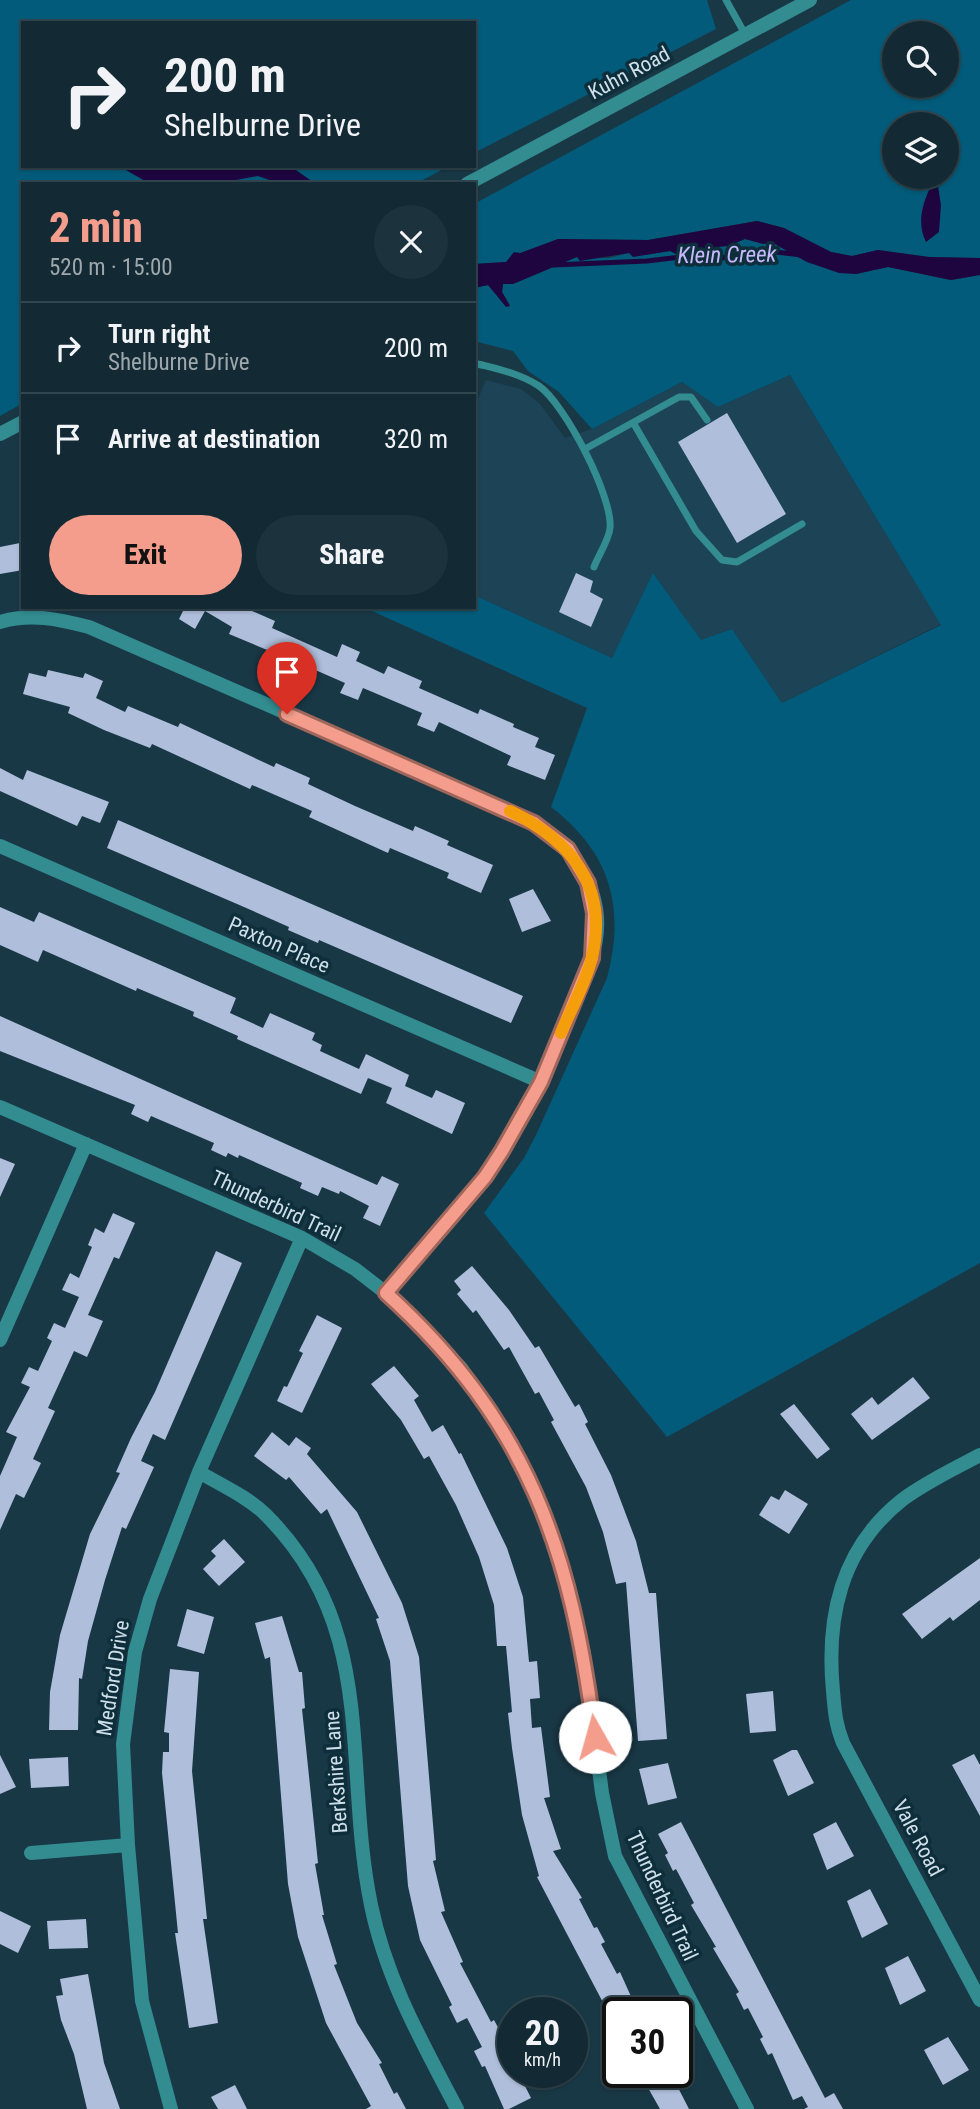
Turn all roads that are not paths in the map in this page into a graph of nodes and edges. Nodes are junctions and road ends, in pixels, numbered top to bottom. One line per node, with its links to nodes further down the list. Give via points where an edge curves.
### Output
1 (726, 0): 3 (lane)
2 (810, 0): 3 (street, Kuhn Road)
3 (745, 35): 4 (street, Kuhn Road)
4 (471, 182)
5 (476, 363): 10 (lane, via 519,374 542,388)
6 (707, 420): 8 (lane, via 691,397 684,396)
7 (21, 423): 9 (street)
8 (634, 424): 10 (lane); 11 (lane, via 696,531 722,560 737,562)
9 (0, 434)
10 (585, 449): 12 (lane, via 610,528)
11 (802, 524)
12 (594, 567)
13 (0, 622): 15 (street, via 22,615 89,627 511,811 550,833 568,849 588,883 594,930 592,958)
14 (0, 846): 15 (street, Paxton Place)
15 (541, 1082): 19 (street, via 485,1177)
16 (0, 1107): 17 (street, Thunderbird Trail)
17 (86, 1144): 18 (street, Thunderbird Trail); 20 (street)
18 (302, 1238): 19 (street, Thunderbird Trail); 22 (street, Medford Drive)
19 (386, 1293): 28 (street, Thunderbird Trail, via 461,1368 499,1423 536,1493 574,1605 615,1856)
20 (0, 1340)
21 (980, 1455): 25 (street, Vale Road, via 901,1501 868,1536 837,1594 830,1645 833,1717 843,1743)
22 (199, 1472): 23 (street, Medford Drive, via 149,1599 135,1652 123,1744); 27 (street, Berkshire Lane, via 264,1513 316,1581 336,1624 349,1674 361,1835 376,1929 400,1999)
23 (128, 1845): 24 (street); 26 (street, Medford Drive, via 142,2001)
24 (31, 1853)
25 (980, 2000)
26 (171, 2109)
27 (457, 2109)
28 (747, 2109)

